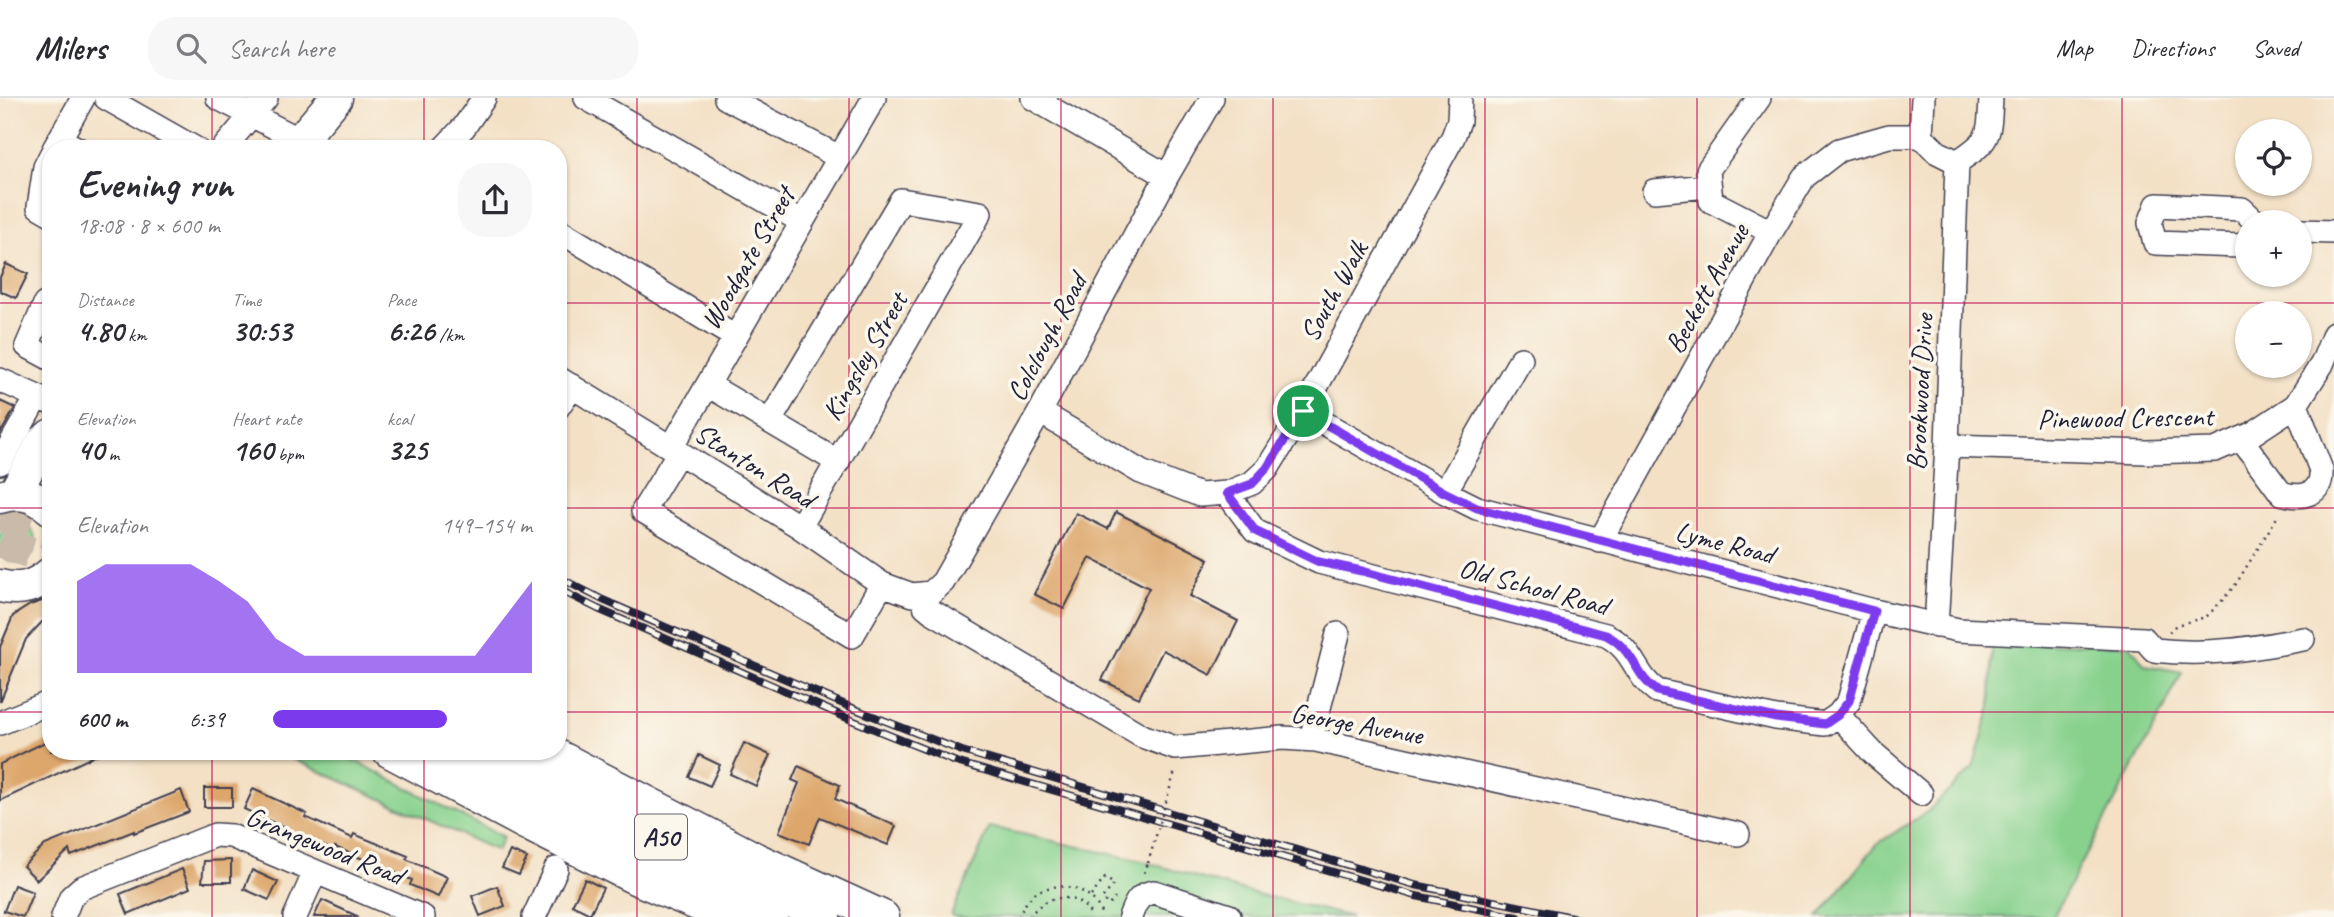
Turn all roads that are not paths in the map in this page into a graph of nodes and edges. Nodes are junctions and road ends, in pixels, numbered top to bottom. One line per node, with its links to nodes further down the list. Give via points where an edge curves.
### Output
1 (83, 98): 18 (street)
2 (106, 98): 19 (street)
3 (218, 98): 16 (street)
4 (266, 98): 16 (street)
5 (336, 98): 22 (highway)
6 (484, 98): 23 (street)
7 (586, 98): 32 (street)
8 (726, 98): 24 (street)
9 (874, 98): 24 (street, Woodgate Street)
10 (1033, 98): 26 (street)
11 (1212, 98): 26 (street, Colclough Road)
12 (1460, 98): 49 (street, South Walk, via 1453,137)
13 (1759, 98): 27 (street, via 1708,170)
14 (1923, 98): 17 (street)
15 (1991, 98): 25 (street, via 1990,133)
16 (250, 116): 20 (street); 21 (street)
17 (1921, 136): 25 (street, via 1937,152); 34 (street, Beckett Avenue, via 1889,136 1839,150 1804,177)
18 (65, 140)
19 (180, 140)
20 (230, 140)
21 (288, 140)
22 (300, 140)
23 (452, 140)
24 (839, 157): 32 (street, Woodgate Street)
25 (1957, 162): 54 (street, Brookwood Drive)
26 (1167, 176): 50 (street, Colclough Road)
27 (1708, 186): 29 (street); 34 (street, via 1711,201)
28 (42, 187): 30 (street)
29 (1654, 191)
30 (42, 209)
31 (2243, 210): 37 (street, via 2157,205 2150,223 2155,243)
32 (802, 221): 40 (street, Woodgate Street)
33 (2312, 231): 35 (street)
34 (1771, 232): 63 (street, Beckett Avenue)
35 (2334, 232)
36 (567, 235): 40 (street)
37 (2235, 246)
38 (42, 311): 41 (street, via 27,346)
39 (2334, 334): 48 (street, Pinewood Crescent, via 2322,365)
40 (735, 337): 45 (street, Woodgate Street)
41 (42, 354)
42 (1521, 359): 58 (street)
43 (0, 380): 46 (street)
44 (567, 383): 55 (street, Stanton Road)
45 (708, 384): 51 (street); 55 (street, Woodgate Street)
46 (42, 399)
47 (42, 403): 57 (street)
48 (2296, 405): 52 (street, Pinewood Crescent); 52 (street, via 2322,477 2316,489 2302,497 2281,493)
49 (1303, 411): 58 (street, Lyme Road); 59 (street, South Walk, via 1267,468 1252,484)
50 (1040, 412): 59 (street, South Walk, via 1141,472 1200,495); 66 (street, Colclough Road, via 1019,461 943,582)
51 (770, 421): 56 (street); 56 (street, Kingsley Street, via 901,200 980,213)
52 (2241, 439): 54 (street, Pinewood Crescent, via 2201,451)
53 (42, 443): 60 (highway)
54 (1947, 446): 69 (street, Brookwood Drive)
55 (675, 450): 62 (street, Stanton Road); 65 (street, Woodgate Street, via 643,510 852,636)
56 (838, 462): 62 (street, Kingsley Street)
57 (0, 463)
58 (1444, 492): 63 (street, Lyme Road, via 1477,508)
59 (1227, 493): 73 (street, Old School Road, via 1255,531 1319,562 1606,635 1627,650 1648,685 1657,691 1776,718 1825,724)
60 (7, 495): 61 (highway, via 33,496)
61 (42, 502)
62 (800, 527): 65 (street, Stanton Road)
63 (1600, 541): 68 (street, Lyme Road)
64 (33, 583): 67 (highway)
65 (882, 584): 66 (street, Stanton Road)
66 (922, 595): 75 (street, George Avenue, via 931,611 1156,742 1175,748 1282,738)
67 (0, 609)
68 (1874, 611): 69 (street, Lyme Road); 73 (street, via 1849,701)
69 (1936, 626): 71 (street, Lyme Road, via 1997,634 2144,639 2154,650 2176,653 2237,652)
70 (1338, 634): 75 (street)
71 (2302, 639)
72 (42, 706): 74 (street)
73 (1838, 715): 80 (street)
74 (0, 723)
75 (1311, 740): 81 (street, George Avenue)
76 (406, 760): 89 (highway, via 635,878)
77 (461, 760): 90 (highway, A50)
78 (517, 760): 91 (highway, A50)
79 (565, 760): 92 (highway, via 756,859)
80 (1921, 794)
81 (1738, 834)
82 (556, 869): 88 (street)
83 (315, 872): 85 (street, Grangewood Road, via 231,836 215,835 81,888 71,897); 86 (street); 87 (street, Grangewood Road)
84 (1229, 916): 93 (street, via 1154,892 1139,898)
85 (63, 917)
86 (295, 917)
87 (423, 917)
88 (534, 917)
89 (728, 917)
90 (772, 917)
91 (824, 917)
92 (883, 917)
93 (1130, 917)

